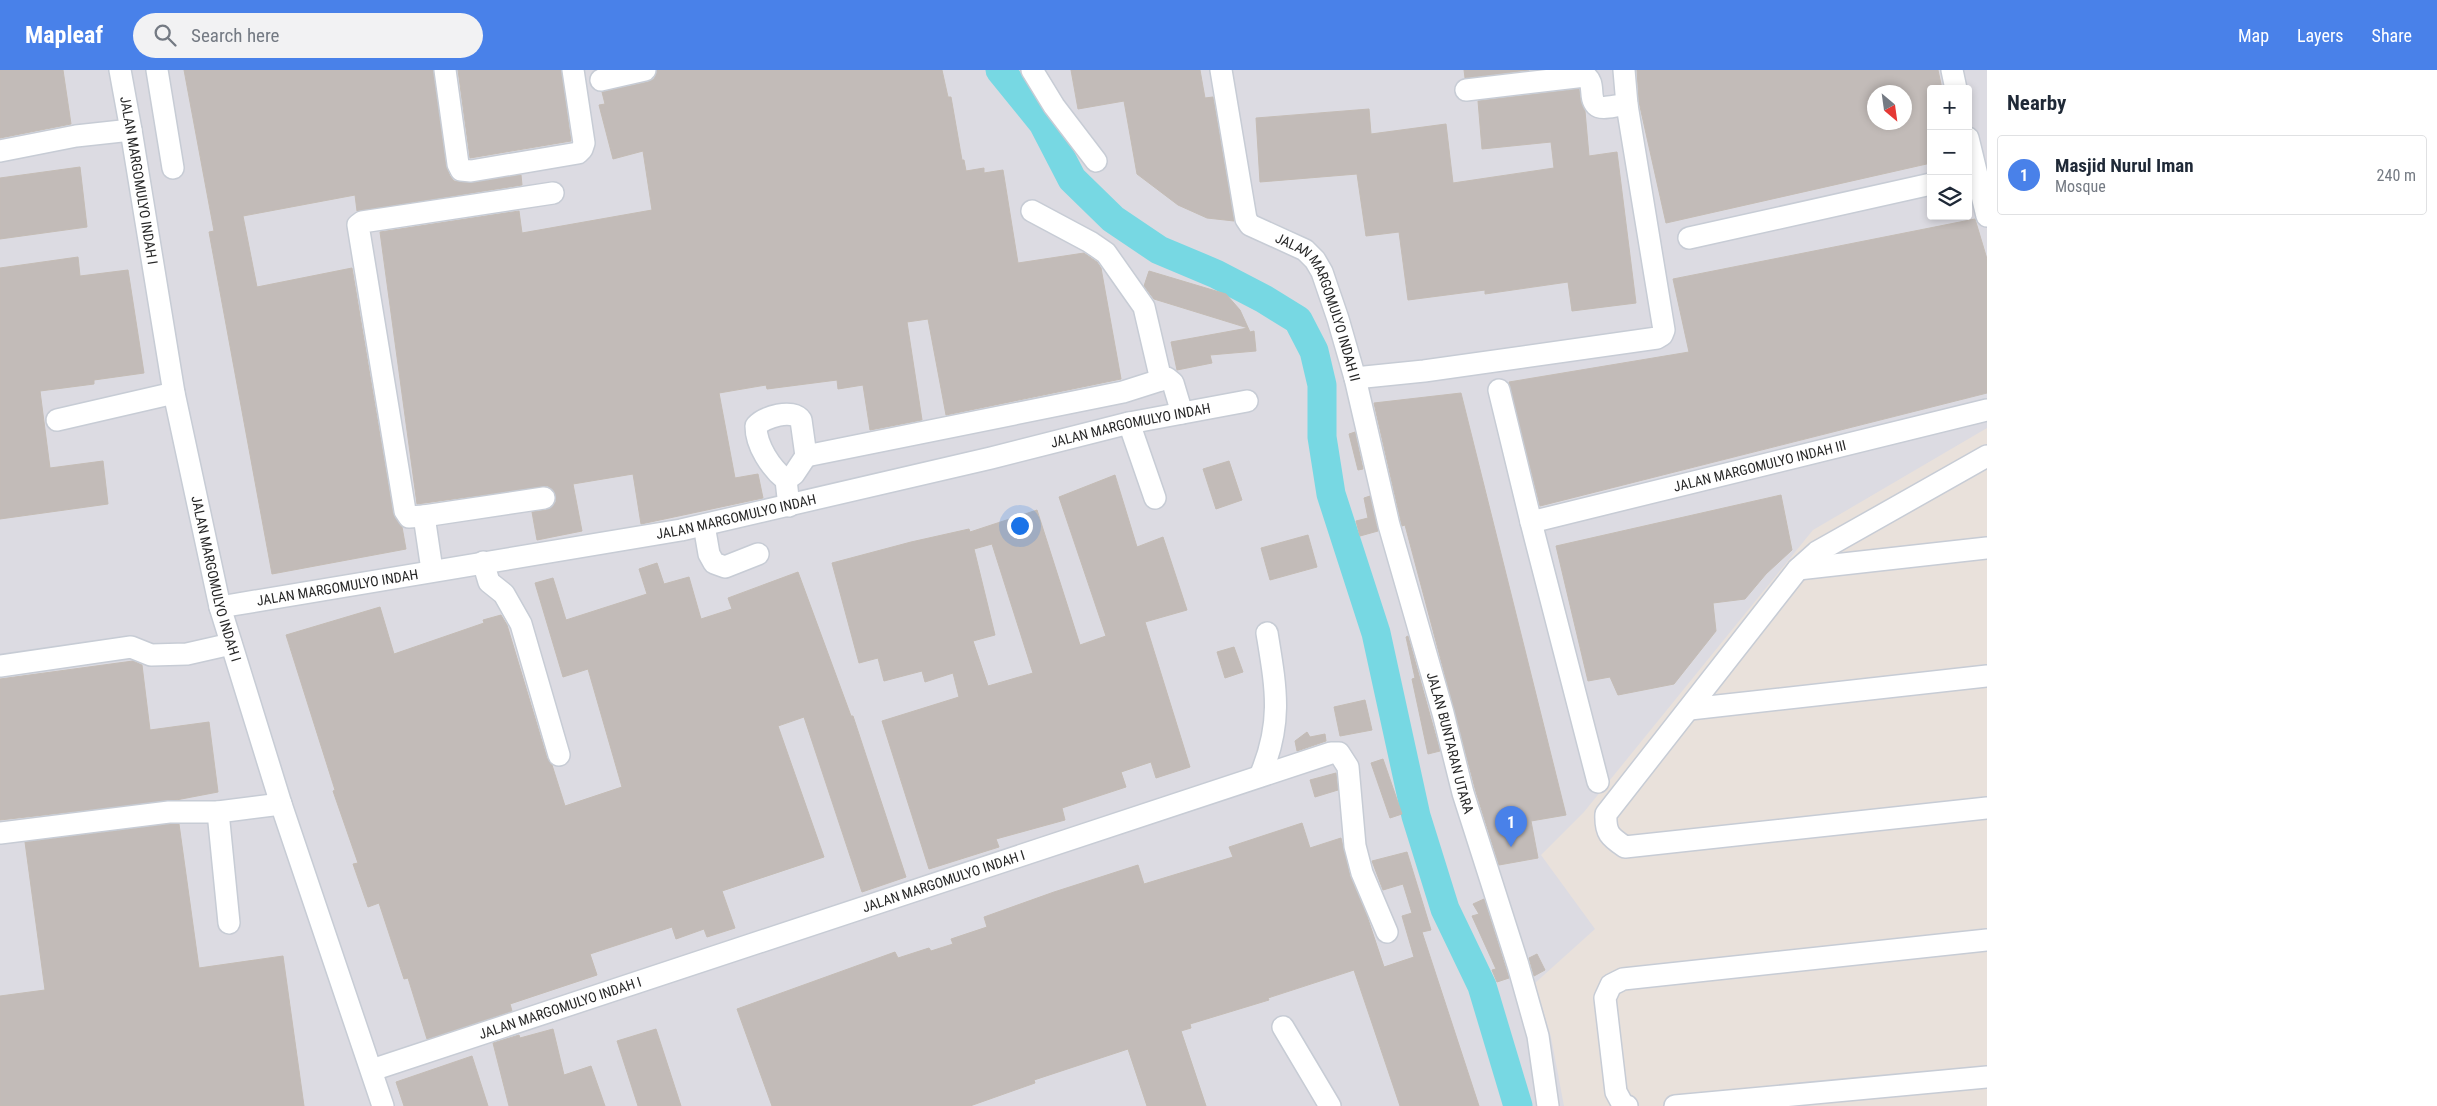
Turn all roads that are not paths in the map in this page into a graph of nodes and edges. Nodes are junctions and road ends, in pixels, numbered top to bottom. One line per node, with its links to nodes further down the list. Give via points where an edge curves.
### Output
1 (120, 70): 14 (street, JALAN MARGOMULYO INDAH I)
2 (156, 70): 18 (street)
3 (445, 70): 4 (street, via 458,164 461,170 471,172 578,153 582,149 584,142)
4 (573, 70)
5 (645, 70): 10 (street)
6 (1032, 70): 17 (street, via 1054,106)
7 (1221, 70): 25 (street, JALAN MARGOMULYO INDAH II, via 1246,219 1250,225 1305,250 1315,260 1335,309)
8 (1624, 70): 13 (street)
9 (1952, 70): 11 (street)
10 (601, 80)
11 (1955, 85)
12 (1466, 90): 13 (street, via 1585,76 1591,81 1597,106)
13 (1627, 105): 25 (street, JALAN MARGOMULYO INDAH II, via 1664,330 1662,335 1424,371)
14 (132, 130): 15 (street, via 76,136); 28 (street, JALAN MARGOMULYO INDAH I)
15 (0, 151)
16 (1972, 154): 19 (street)
17 (1096, 161)
18 (173, 168)
19 (1977, 174): 23 (street)
20 (1927, 185): 24 (street)
21 (553, 193): 40 (street, via 358,225 405,514 409,517)
22 (1032, 211): 26 (street, via 1106,253 1144,308)
23 (1987, 216)
24 (1689, 238)
25 (1355, 378): 69 (street, JALAN BUNTARAN UTARA, via 1389,525 1463,793 1538,1036)
26 (1161, 380): 31 (street, via 1171,380); 34 (street, via 1123,392)
27 (1499, 390): 41 (street)
28 (174, 393): 32 (street); 48 (street, JALAN MARGOMULYO INDAH I)
29 (1246, 402): 31 (street, JALAN MARGOMULYO INDAH)
30 (1987, 410): 41 (street, JALAN MARGOMULYO INDAH III)
31 (1182, 413): 33 (street, JALAN MARGOMULYO INDAH)
32 (57, 420)
33 (1128, 423): 38 (street); 39 (street, JALAN MARGOMULYO INDAH)
34 (806, 456): 36 (street); 36 (street, via 802,420 798,415 764,420 758,424 756,432 763,449)
35 (1987, 456): 46 (street, via 1817,552)
36 (786, 480): 39 (street)
37 (544, 498): 40 (street)
38 (1155, 498)
39 (789, 506): 42 (street, JALAN MARGOMULYO INDAH)
40 (424, 516): 47 (street)
41 (1531, 522): 56 (street)
42 (704, 525): 44 (street, via 709,554 714,563 724,567); 45 (street, JALAN MARGOMULYO INDAH)
43 (1987, 548): 46 (street)
44 (758, 554)
45 (483, 562): 47 (street, JALAN MARGOMULYO INDAH); 54 (street, via 489,582 504,594 521,624)
46 (1798, 569): 53 (street)
47 (432, 570): 48 (street, JALAN MARGOMULYO INDAH)
48 (220, 607): 50 (street, JALAN MARGOMULYO INDAH I)
49 (1267, 633): 55 (street, via 1277,695 1268,758)
50 (231, 644): 51 (street, via 187,654 151,655 131,647); 57 (street, JALAN MARGOMULYO INDAH I)
51 (0, 666)
52 (1987, 676): 53 (street)
53 (1690, 709): 58 (street, via 1606,814 1605,827 1612,839 1624,847)
54 (559, 755)
55 (1260, 776): 62 (street, JALAN MARGOMULYO INDAH I, via 1331,753 1339,753 1345,760 1362,873); 65 (street, JALAN MARGOMULYO INDAH I)
56 (1598, 782)
57 (281, 804): 59 (street); 65 (street, JALAN MARGOMULYO INDAH I)
58 (1987, 808)
59 (218, 812): 60 (street, via 169,812); 61 (street)
60 (0, 833)
61 (229, 923)
62 (1388, 932)
63 (1987, 940): 70 (street, via 1623,979 1611,986 1605,998 1616,1092)
64 (1283, 1027): 68 (street)
65 (372, 1070): 67 (street, JALAN MARGOMULYO INDAH I)
66 (1987, 1077): 71 (street)
67 (383, 1106)
68 (1330, 1106)
69 (1548, 1106)
70 (1626, 1106)
71 (1676, 1106)

